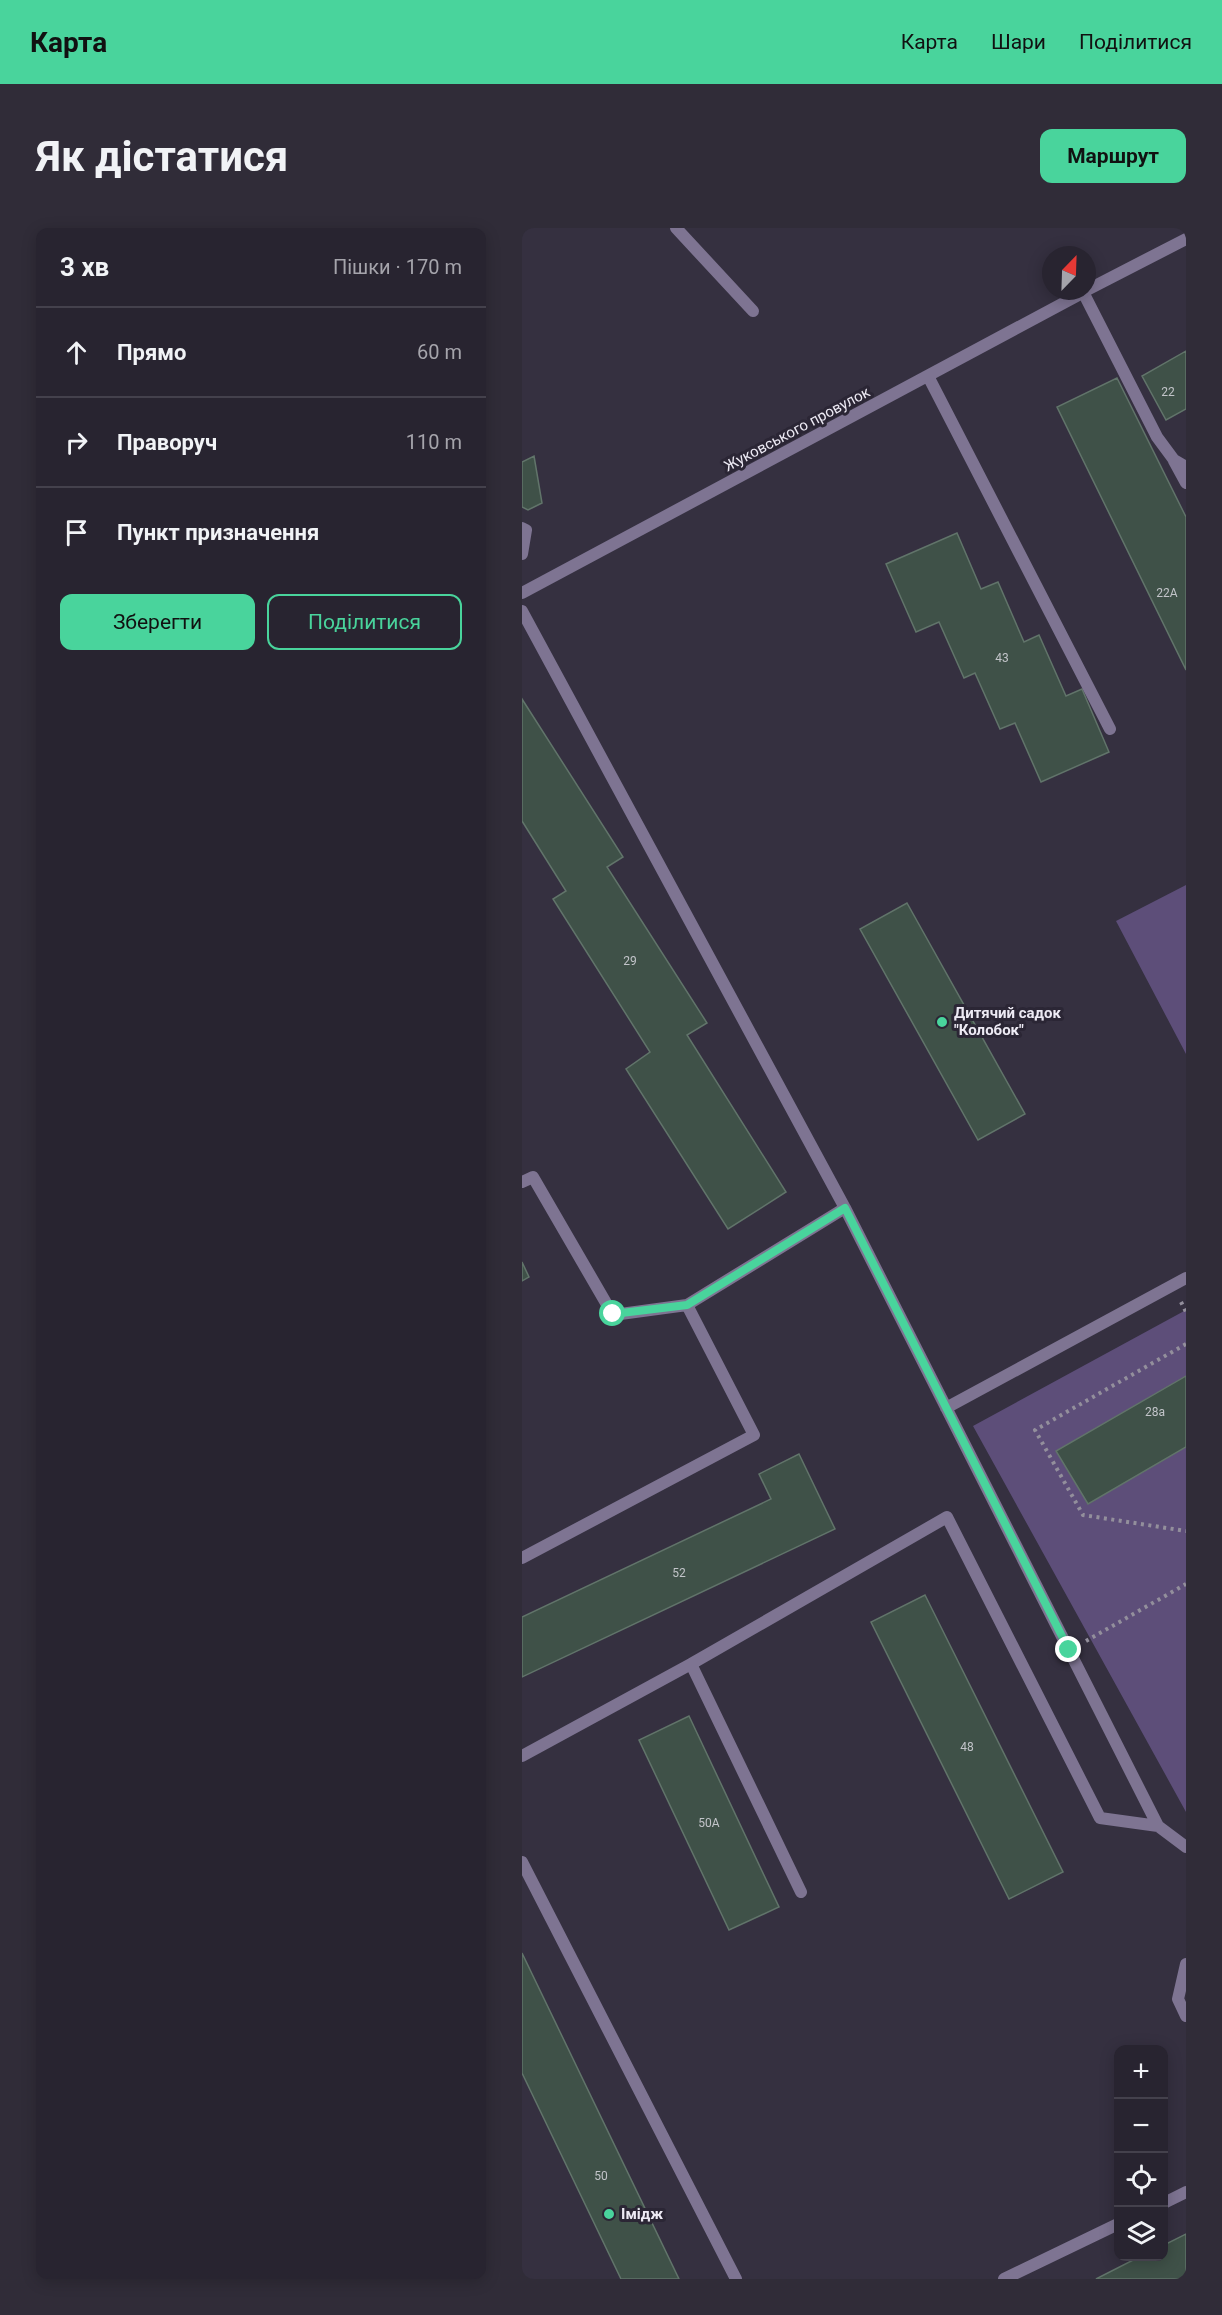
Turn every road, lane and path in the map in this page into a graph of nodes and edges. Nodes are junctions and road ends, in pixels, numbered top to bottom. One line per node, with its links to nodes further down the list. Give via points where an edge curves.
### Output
1 (676, 228): 6 (street)
2 (1186, 239): 3 (street, Жуковського провулок)
3 (1096, 285)
4 (1068, 300): 7 (street, Жуковського провулок)
5 (1089, 300): 8 (street, via 1157,437)
6 (753, 310)
7 (928, 376): 13 (street, Жуковського провулок); 15 (street)
8 (1173, 460): 9 (street); 10 (street)
9 (1186, 467)
10 (1186, 483)
11 (522, 528): 12 (street, via 526,530)
12 (522, 554)
13 (522, 593)
14 (522, 611): 17 (street)
15 (1110, 729)
16 (522, 1182): 19 (street, via 533,1177 613,1314)
17 (845, 1208): 19 (street); 21 (street)
18 (1186, 1278): 21 (street)
19 (687, 1305): 23 (street, via 754,1435)
20 (1186, 1344): 22 (path, via 1035,1430 1083,1515)
21 (946, 1408): 25 (street)
22 (1186, 1531)
23 (522, 1558)
24 (1186, 1584): 25 (path)
25 (1069, 1650): 28 (street)
26 (691, 1664): 27 (street); 28 (street, via 947,1517 1100,1818); 31 (street)
27 (522, 1756)
28 (1158, 1826): 29 (street)
29 (1186, 1847)
30 (522, 1862): 37 (street)
31 (801, 1892)
32 (1186, 1964): 33 (street, via 1178,1999)
33 (1186, 2016)
34 (1186, 2192): 35 (street)
35 (1168, 2201)
36 (1114, 2226): 38 (street)
37 (736, 2279)
38 (1004, 2279)

